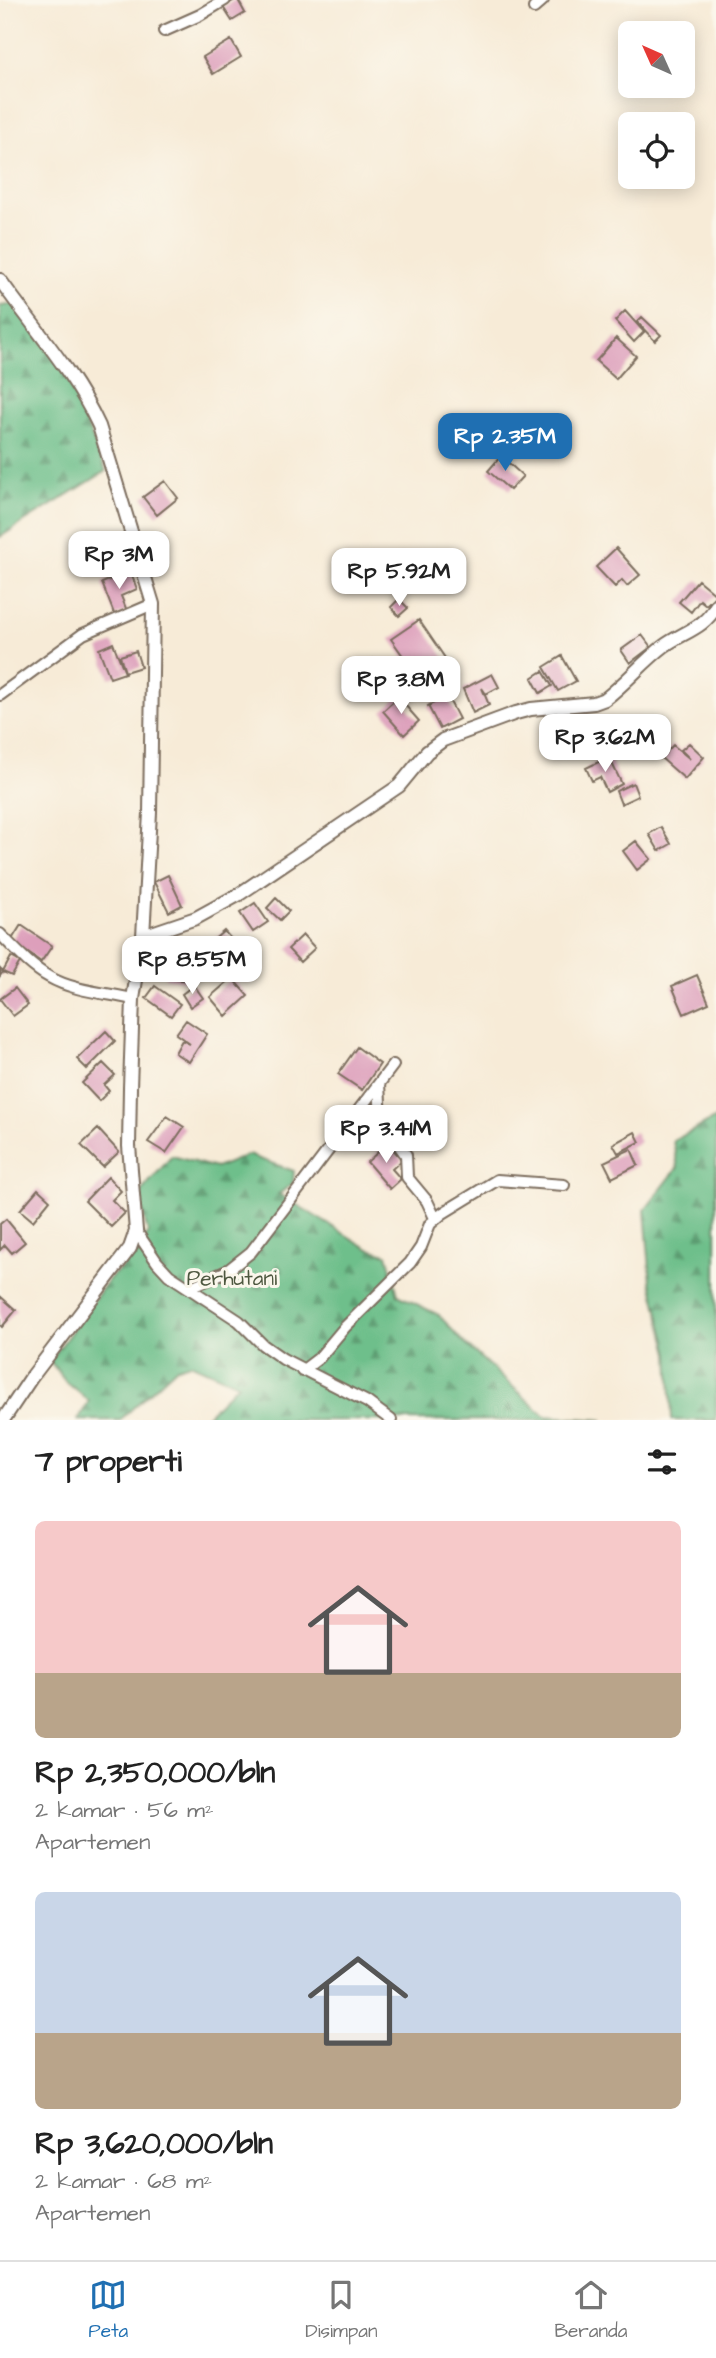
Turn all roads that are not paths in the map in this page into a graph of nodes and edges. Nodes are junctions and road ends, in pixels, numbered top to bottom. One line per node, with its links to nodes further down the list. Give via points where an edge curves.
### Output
1 (225, 0): 2 (street)
2 (164, 31)
3 (0, 280): 4 (street, via 75,379 99,426)
4 (153, 604): 6 (street, via 83,634); 8 (street)
5 (716, 606): 8 (street, via 701,625 667,644 605,699 531,709 443,740 427,751 399,786 238,895 196,918)
6 (0, 695)
7 (0, 934): 9 (street, via 51,978)
8 (143, 936): 9 (street)
9 (133, 999): 14 (street, via 130,1146)
10 (393, 1065): 11 (street)
11 (379, 1084): 13 (street, via 382,1120 406,1155 407,1177); 17 (street, via 251,1252 227,1271)
12 (564, 1185): 13 (street, via 497,1180)
13 (435, 1219): 18 (street, via 410,1263)
14 (136, 1231): 15 (street); 16 (street)
15 (130, 1248): 16 (street); 19 (street)
16 (148, 1250): 17 (street, via 169,1275)
17 (191, 1287): 18 (street)
18 (302, 1371): 20 (street, via 367,1402)
19 (3, 1420)
20 (391, 1420)

